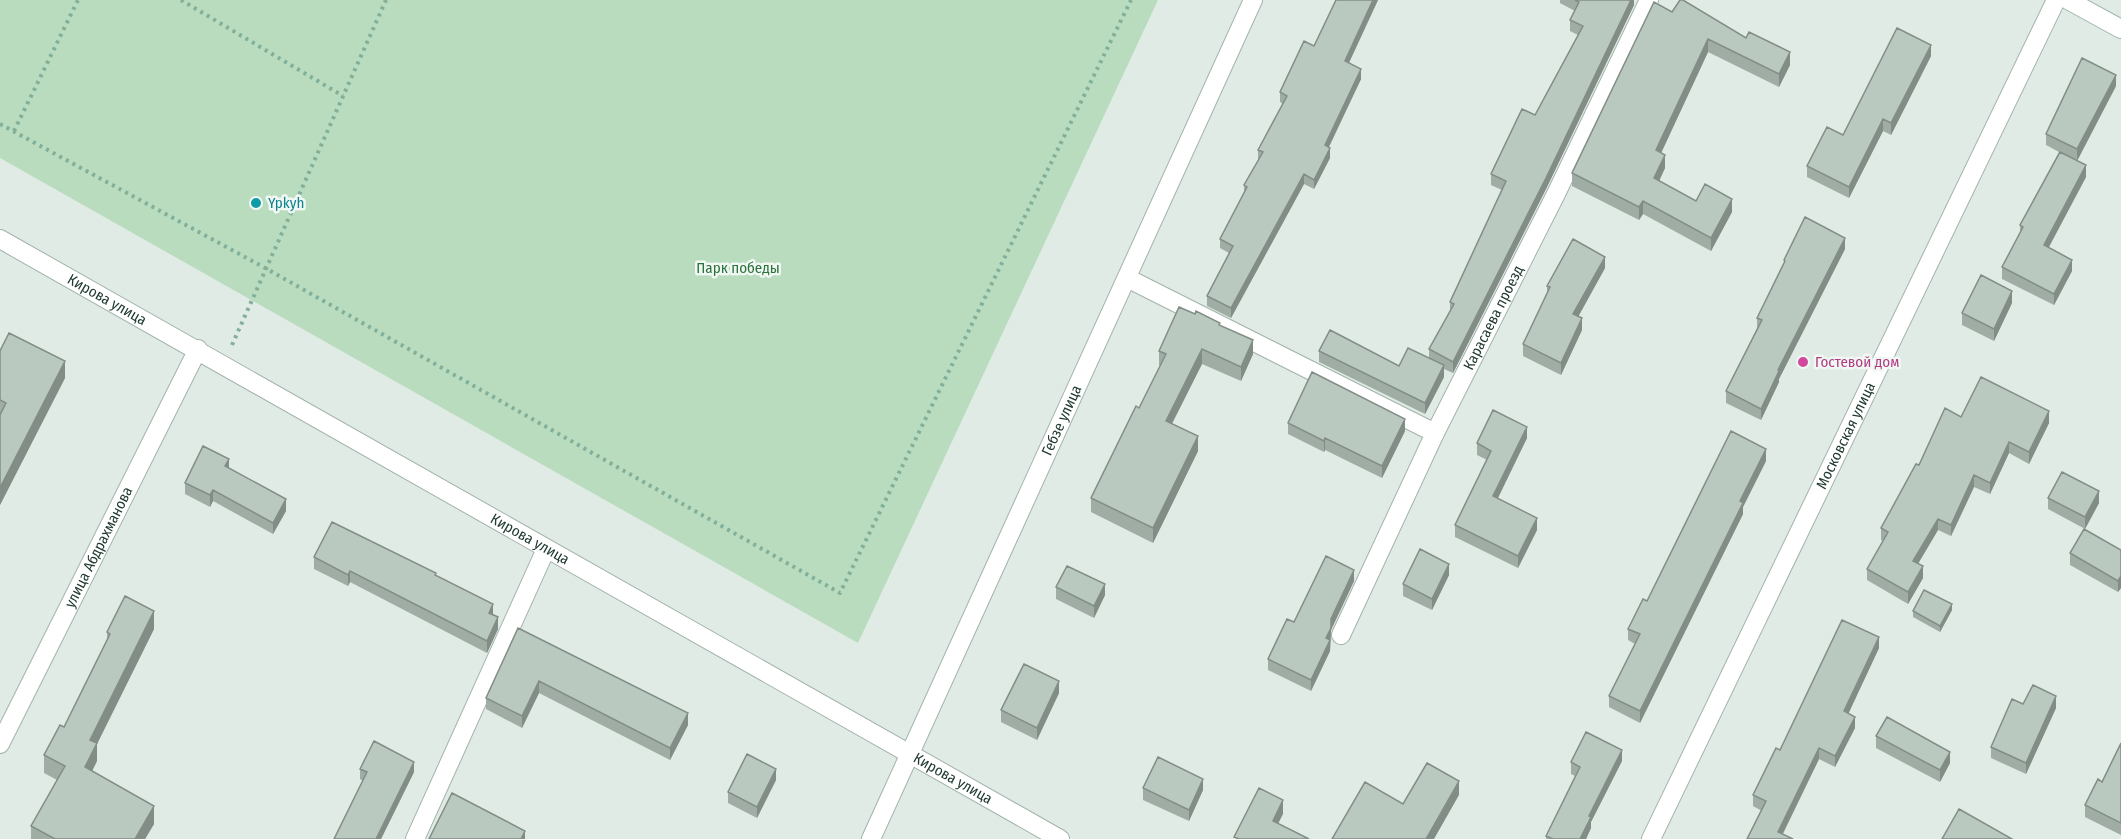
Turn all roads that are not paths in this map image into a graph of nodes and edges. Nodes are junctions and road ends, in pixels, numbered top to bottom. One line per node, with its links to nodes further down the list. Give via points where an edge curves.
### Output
1 (1253, 0): 7 (street, Гебзе улица)
2 (1649, 0): 9 (street, Карасаева проезд)
3 (2056, 0): 17 (street, Московская улица)
4 (2068, 0): 5 (street)
5 (2121, 29)
6 (0, 239): 8 (street, Кирова улица)
7 (1127, 278): 9 (street); 13 (street, Гебзе улица)
8 (198, 349): 10 (street, Кирова улица); 12 (street, улица Абдрахманова)
9 (1435, 433): 11 (street, Карасаева проезд)
10 (546, 549): 13 (street, Кирова улица); 14 (street)
11 (1341, 635)
12 (0, 744)
13 (911, 755): 15 (street, Гебзе улица); 16 (street, Кирова улица)
14 (415, 839)
15 (872, 839)
16 (1060, 839)
17 (1651, 839)

